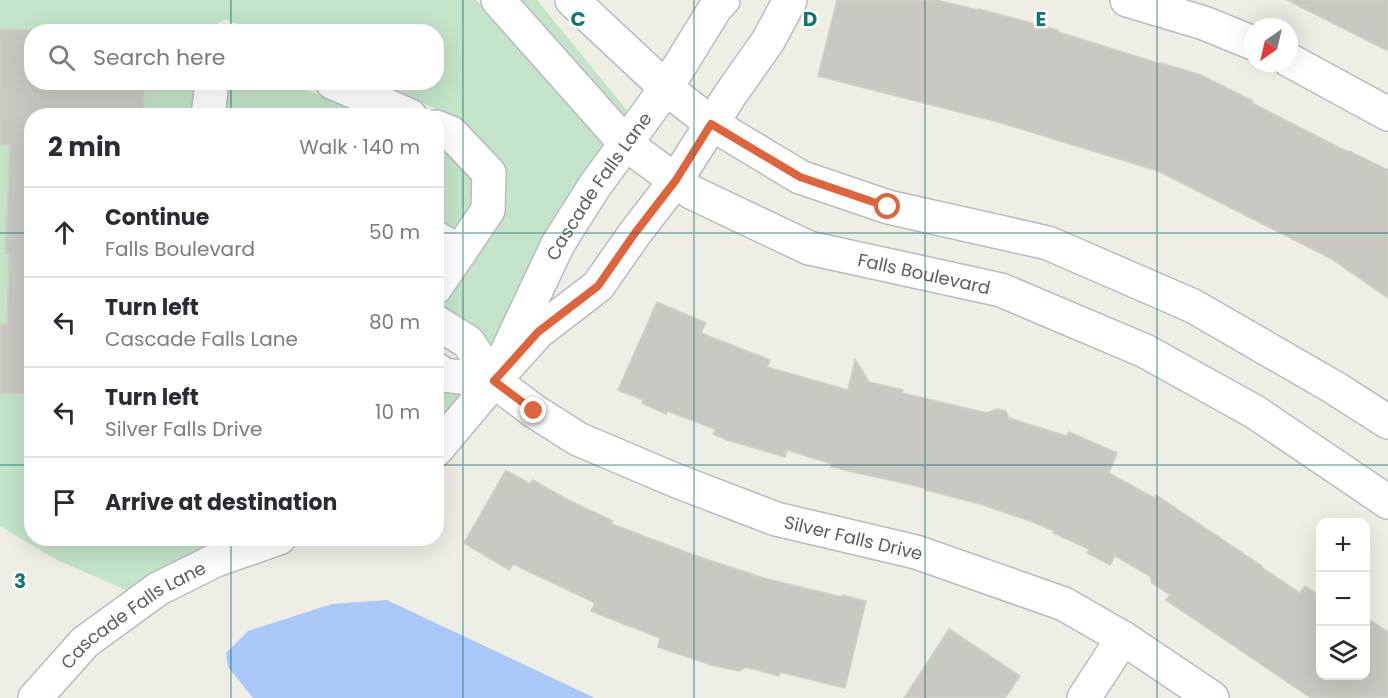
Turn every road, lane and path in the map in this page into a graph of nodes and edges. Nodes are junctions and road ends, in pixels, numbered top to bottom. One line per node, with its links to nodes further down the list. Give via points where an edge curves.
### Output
1 (498, 0): 14 (street, Falls Boulevard)
2 (572, 0): 8 (street)
3 (723, 0): 8 (street, Cascade Falls Lane)
4 (790, 0): 12 (street, Cascade Falls Lane, via 768,41)
5 (1127, 0): 6 (street)
6 (1244, 39)
7 (1298, 65): 11 (street)
8 (666, 88): 12 (street); 14 (street, Cascade Falls Lane)
9 (350, 90): 10 (street)
10 (392, 108)
11 (1388, 114)
12 (711, 124): 15 (street, Cascade Falls Lane); 20 (street, via 800,177 888,207 1048,243 1192,306)
13 (444, 130): 16 (street, via 489,173 488,210)
14 (626, 144): 15 (street, Falls Boulevard); 19 (street, Cascade Falls Lane, via 558,244)
15 (676, 180): 19 (street, Cascade Falls Lane, via 598,286 538,332); 22 (street, Falls Boulevard, via 692,192 809,248 1001,290 1145,351 1255,412)
16 (448, 245)
17 (444, 327): 19 (street, via 468,342)
18 (444, 375): 19 (street)
19 (494, 381): 21 (street, Cascade Falls Lane); 24 (street, Silver Falls Drive, via 578,440 677,481 776,519 916,552 1053,600)
20 (1388, 422)
21 (444, 440)
22 (1388, 502)
23 (256, 546): 25 (street, Cascade Falls Lane, via 216,560 158,589 85,642)
24 (1123, 638): 26 (street); 27 (street, Silver Falls Drive)
25 (35, 698)
26 (1084, 698)
27 (1212, 698)

